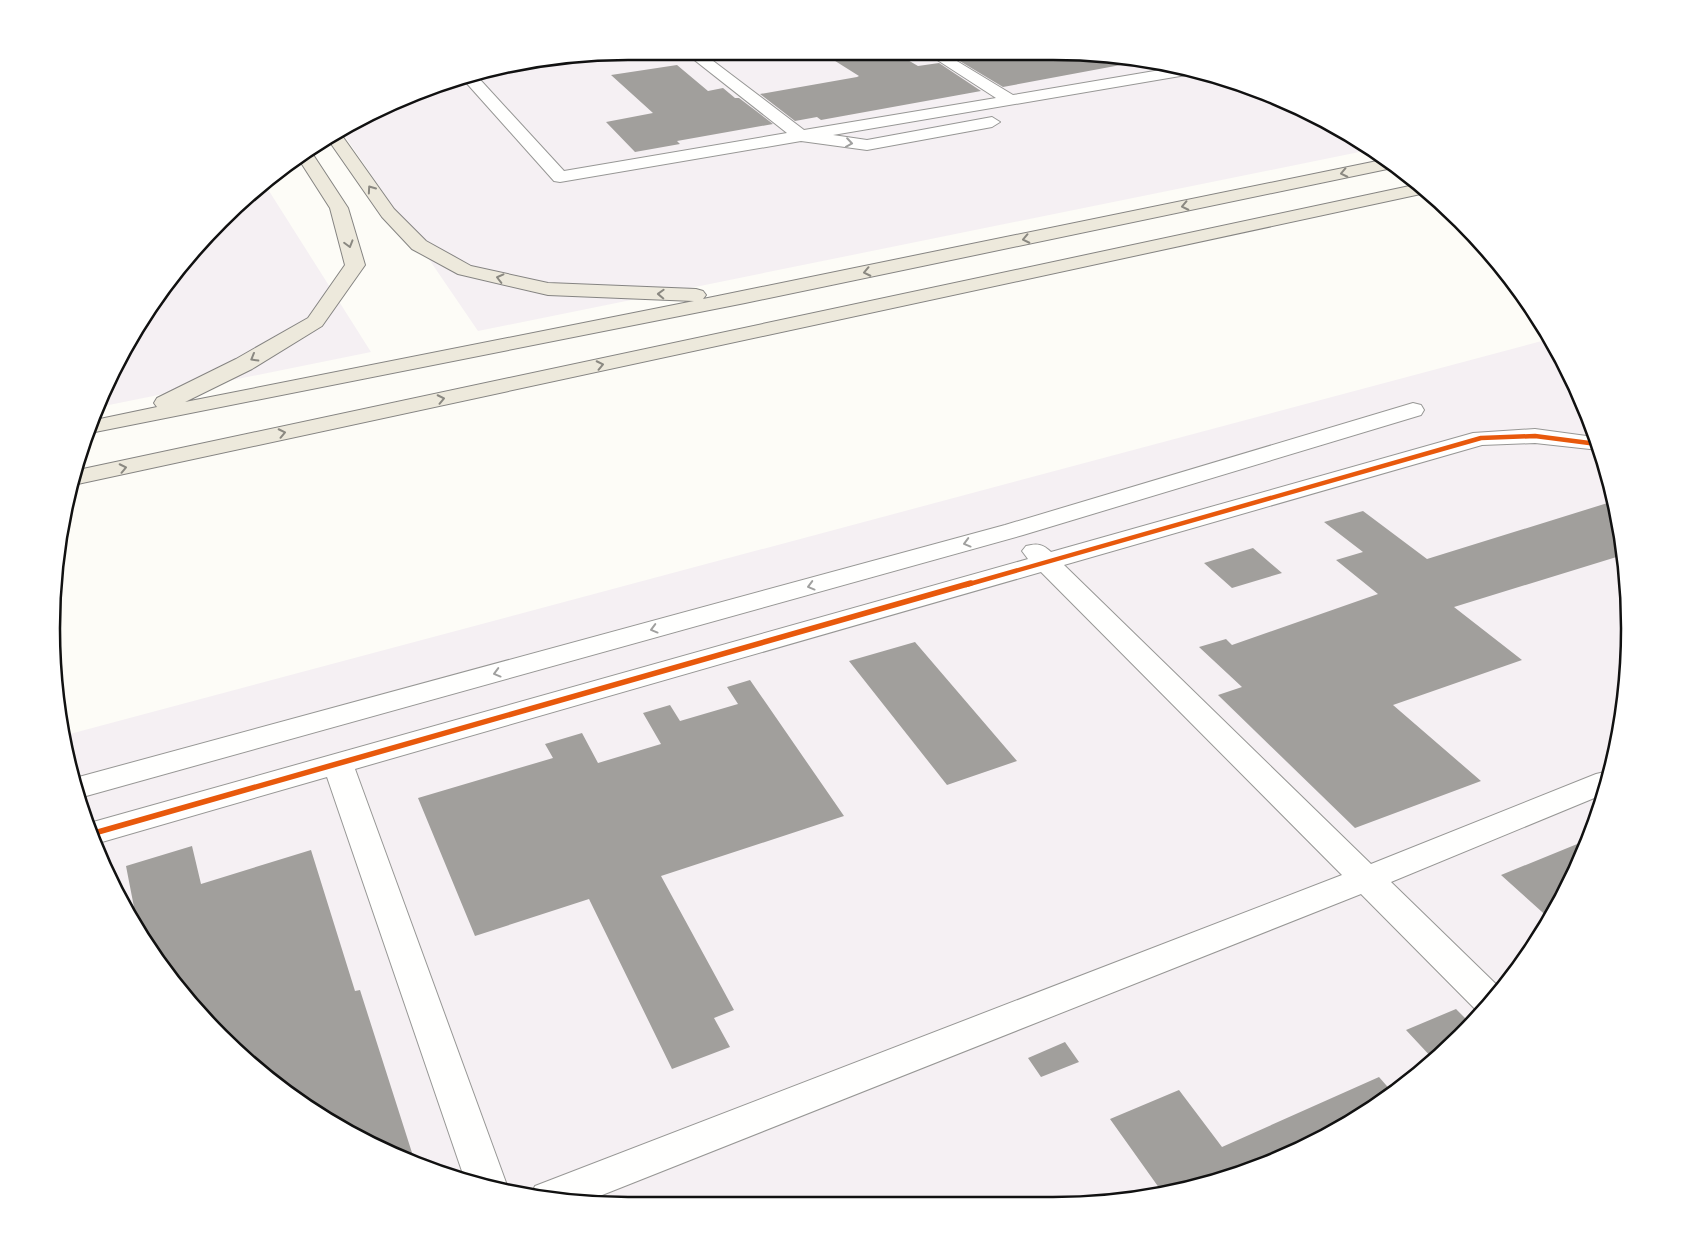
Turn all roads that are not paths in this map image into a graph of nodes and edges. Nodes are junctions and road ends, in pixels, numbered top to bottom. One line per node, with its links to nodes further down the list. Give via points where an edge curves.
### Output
1 (702, 60): 9 (street)
2 (945, 60): 7 (street)
3 (1171, 73): 7 (street)
4 (1198, 79): 6 (street)
5 (474, 81): 9 (street, via 560,177)
6 (1191, 87)
7 (1010, 100): 9 (street)
8 (1004, 120): 9 (street, one-way to 8, via 868,145)
9 (801, 136)
10 (337, 140): 14 (main road, one-way to 10, via 548,289 465,270 419,245 388,213)
11 (308, 160): 16 (main road, one-way to 16, via 339,208 355,265 315,322 244,364)
12 (1382, 165): 14 (main road, one-way to 14)
13 (1414, 190): 19 (main road, one-way to 13)
14 (745, 297): 16 (main road)
15 (1413, 410): 20 (street)
16 (134, 418): 17 (main road)
17 (97, 426)
18 (1590, 443): 21 (street, via 1535,436 1481,438)
19 (80, 477)
20 (1014, 530): 21 (street); 24 (street, one-way to 24)
21 (1045, 561): 22 (street); 26 (street)
22 (338, 764): 25 (street); 28 (street)
23 (1599, 784): 26 (street)
24 (82, 787)
25 (98, 832)
26 (1366, 879): 27 (street); 29 (street)
27 (1485, 997)
28 (485, 1179)
29 (562, 1193)

